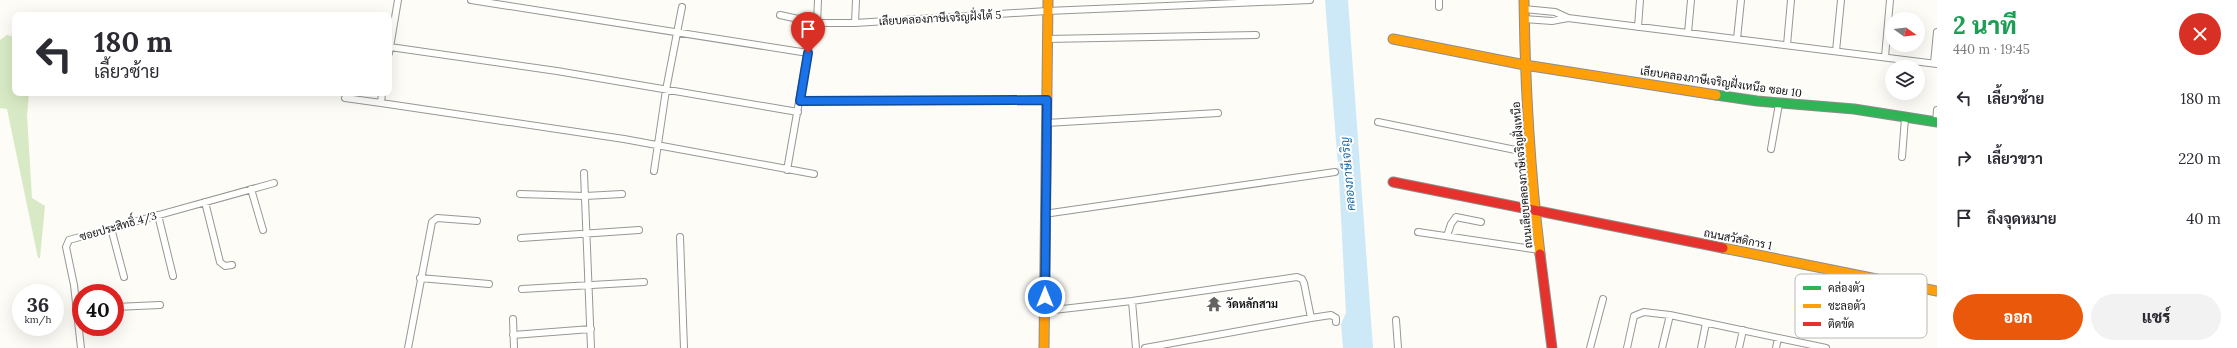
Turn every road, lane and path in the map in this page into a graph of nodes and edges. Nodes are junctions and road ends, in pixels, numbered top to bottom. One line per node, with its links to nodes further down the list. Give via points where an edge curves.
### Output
1 (398, 0): 27 (street)
2 (471, 0): 23 (street)
3 (818, 0): 19 (street)
4 (856, 0): 20 (street)
5 (1048, 0): 15 (street)
6 (1310, 0): 15 (street, เลียบคลองภาษีเจริญฝั่งใต้ 5)
7 (1640, 0): 21 (street)
8 (1691, 0): 25 (street)
9 (1741, 0): 30 (street)
10 (1791, 0): 31 (street)
11 (1841, 0): 33 (street)
12 (1890, 0): 35 (street)
13 (1524, 4): 17 (street); 18 (street, ถนนเลียบคลองภาษีเจริญฝั่งเหนือ)
14 (682, 7): 23 (street)
15 (1047, 11): 20 (street, เลียบคลองภาษีเจริญฝั่งใต้ 5); 28 (street)
16 (780, 15): 19 (street, เลียบคลองภาษีเจริญฝั่งใต้ 5)
17 (1568, 18): 18 (street, via 1552,21); 21 (street)
18 (1524, 19): 37 (street, ถนนเลียบคลองภาษีเจริญฝั่งเหนือ)
19 (817, 23): 20 (street, เลียบคลองภาษีเจริญฝั่งใต้ 5)
20 (855, 23)
21 (1638, 27): 25 (street)
22 (812, 28): 34 (street)
23 (678, 32): 34 (street); 38 (street)
24 (1937, 32): 36 (street)
25 (1688, 33): 30 (street)
26 (1256, 35): 28 (street)
27 (392, 38)
28 (1047, 39): 41 (street)
29 (1393, 39): 37 (street, เลียบคลองภาษีเจริญฝั่งเหนือ ซอย 10)
30 (1737, 39): 31 (street)
31 (1786, 45): 33 (street)
32 (392, 50): 38 (street)
33 (1836, 52): 35 (street)
34 (808, 53): 42 (street)
35 (1885, 58): 36 (street)
36 (1935, 64)
37 (1525, 65): 44 (street, เลียบคลองภาษีเจริญฝั่งเหนือ ซอย 10); 54 (street, ถนนเลียบคลองภาษีเจริญฝั่งเหนือ)
38 (666, 90): 46 (street); 52 (street)
39 (381, 96): 43 (street)
40 (345, 98): 43 (street)
41 (1047, 100): 42 (street); 51 (street)
42 (800, 101): 46 (street)
43 (380, 103): 52 (street)
44 (1779, 104): 48 (street, เลียบคลองภาษีเจริญฝั่งเหนือ ซอย 10, via 1854,109); 53 (street)
45 (1937, 110): 50 (street)
46 (798, 112): 56 (street)
47 (1218, 113): 51 (street)
48 (1905, 118): 50 (street, เลียบคลองภาษีเจริญฝั่งเหนือ ซอย 10); 55 (street)
49 (1378, 122): 54 (street)
50 (1937, 122)
51 (1046, 123): 69 (street)
52 (658, 145): 56 (street); 57 (street)
53 (1771, 149)
54 (1530, 153): 68 (street, ถนนเลียบคลองภาษีเจริญฝั่งเหนือ)
55 (1902, 157)
56 (787, 170): 60 (street)
57 (654, 171)
58 (1335, 172): 69 (street)
59 (584, 173): 66 (street)
60 (814, 174)
61 (1393, 182): 68 (street, ถนนสวัสดิการ 1)
62 (274, 183): 63 (street, ซอยประสิทธิ์ 4/3)
63 (251, 189): 67 (street, ซอยประสิทธิ์ 4/3); 74 (street)
64 (520, 194): 66 (street)
65 (622, 194): 66 (street)
66 (584, 196): 77 (street)
67 (205, 202): 70 (street, ซอยประสิทธิ์ 4/3); 82 (street, via 220,262 225,266)
68 (1535, 212): 81 (street, ถนนเลียบคลองภาษีเจริญฝั่งเหนือ); 83 (street, ถนนสวัสดิการ 1)
69 (1044, 214): 98 (street)
70 (158, 215): 73 (street, ซอยประสิทธิ์ 4/3); 84 (street)
71 (478, 221): 86 (street, via 434,219 430,226)
72 (1481, 222): 78 (street, via 1456,217)
73 (111, 228): 85 (street); 88 (street, ซอยประสิทธิ์ 4/3, via 66,243)
74 (263, 230)
75 (639, 230): 77 (street)
76 (1418, 232): 78 (street)
77 (586, 233): 80 (street); 90 (street)
78 (1447, 236): 81 (street)
79 (680, 237): 115 (street)
80 (521, 238)
81 (1540, 250): 120 (street, ถนนเลียบคลองภาษีเจริญฝั่งเหนือ)
82 (232, 265)
83 (1850, 274)
84 (173, 276)
85 (124, 277)
86 (420, 278): 89 (street); 112 (street)
87 (644, 282): 90 (street)
88 (74, 284)
89 (489, 284)
90 (589, 285): 91 (street); 105 (street)
91 (522, 289)
92 (1927, 289): 93 (street, ถนนสวัสดิการ 1)
93 (1937, 291)
94 (1603, 299): 121 (street)
95 (1132, 301): 98 (street); 100 (street, via 1300,277 1304,283); 117 (street)
96 (160, 305): 97 (street)
97 (124, 307)
98 (1045, 311): 116 (street)
99 (1670, 315): 104 (street); 122 (street, via 1644,312 1634,316); 123 (street)
100 (1311, 318): 103 (street, via 1330,315 1334,316); 118 (street)
101 (513, 319): 107 (street)
102 (1396, 320): 119 (street)
103 (1336, 322)
104 (1706, 323): 106 (street); 124 (street)
105 (591, 329): 107 (street); 114 (street)
106 (1743, 330): 109 (street); 125 (street)
107 (513, 335): 113 (street)
108 (80, 336): 111 (street, ซอยประสิทธิ์ 4/3)
109 (1778, 338): 110 (street); 126 (street)
110 (1814, 347): 127 (street)
111 (81, 348)
112 (408, 348)
113 (514, 348)
114 (591, 348)
115 (684, 348)
116 (1044, 348)
117 (1136, 348)
118 (1146, 348)
119 (1398, 348)
120 (1552, 348)
121 (1590, 348)
122 (1627, 348)
123 (1662, 348)
124 (1701, 348)
125 (1739, 348)
126 (1776, 348)
127 (1826, 348)

